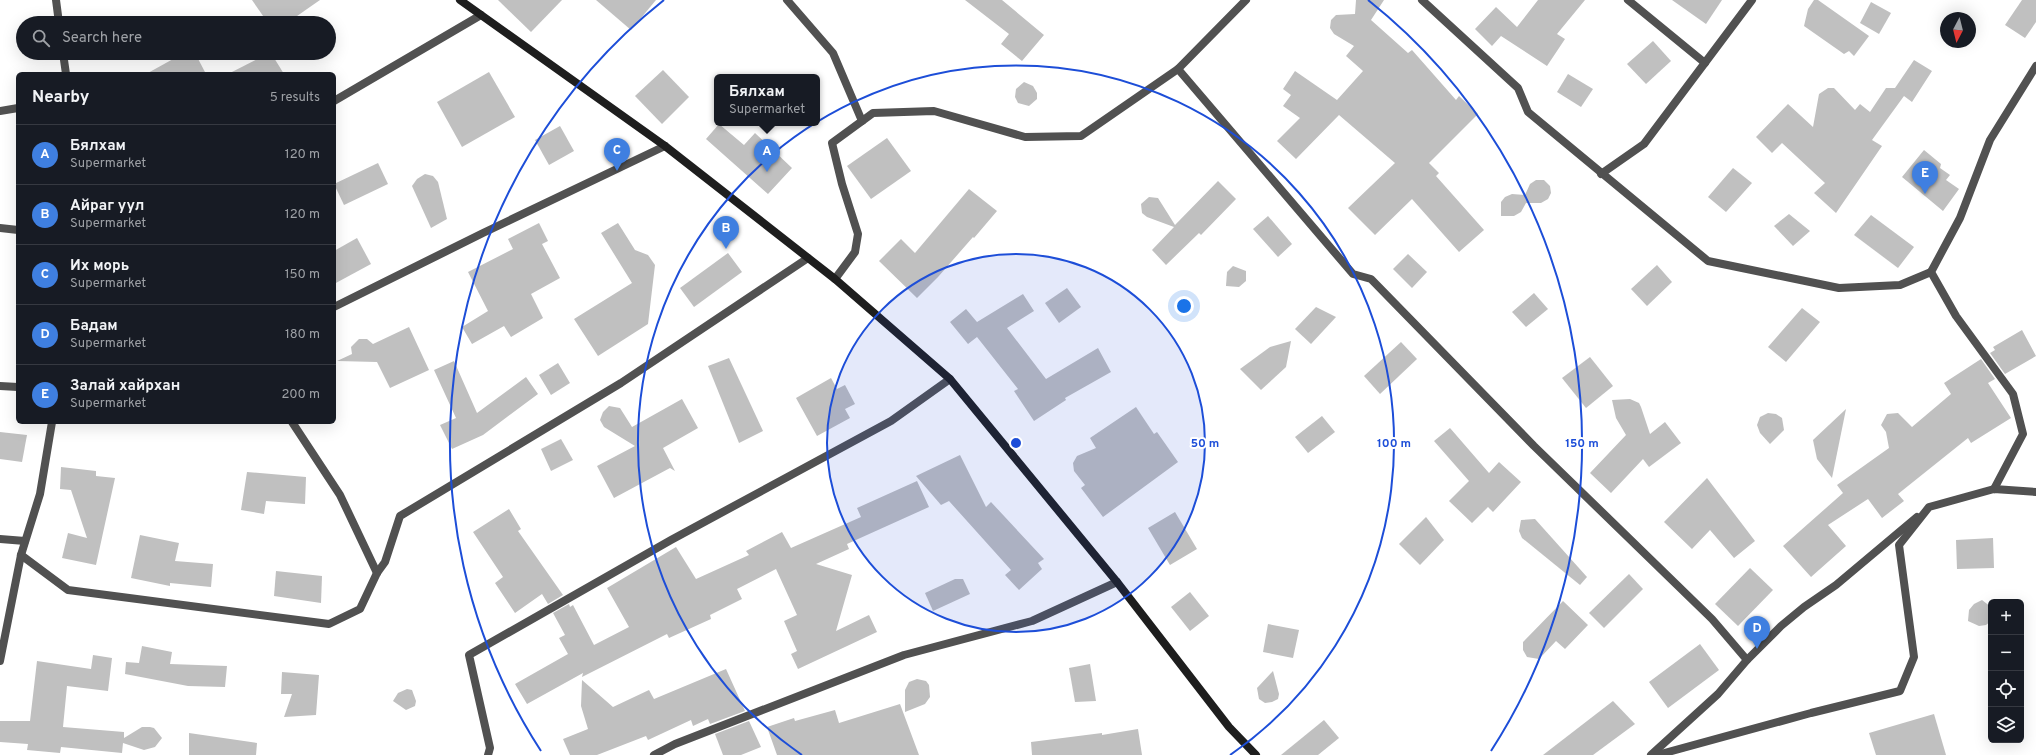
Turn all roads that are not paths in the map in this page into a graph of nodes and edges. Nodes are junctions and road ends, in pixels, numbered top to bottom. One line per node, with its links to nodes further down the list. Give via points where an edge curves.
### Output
1 (56, 0): 9 (street)
2 (460, 0): 8 (main road)
3 (787, 0): 18 (street, via 833,53)
4 (1246, 0): 13 (street)
5 (1422, 0): 20 (street, via 1518,88 1528,112)
6 (1628, 0): 11 (street)
7 (1752, 0): 11 (street)
8 (481, 15): 15 (street); 19 (main road)
9 (58, 16)
10 (64, 60): 14 (street)
11 (1705, 63): 20 (street, via 1644,144)
12 (2036, 66): 24 (street, via 1990,140 1960,218)
13 (1178, 69): 18 (street, via 1081,136 1025,137 934,111 873,113); 41 (street, via 1353,274 1371,279 1534,446 1712,619)
14 (66, 72)
15 (336, 100)
16 (16, 108): 17 (street)
17 (0, 111)
18 (862, 121): 25 (street, via 832,143 858,234 855,252)
19 (665, 146): 23 (main road); 26 (street)
20 (1602, 174): 24 (street, via 1708,261 1839,288 1900,285)
21 (0, 228): 22 (street)
22 (16, 230)
23 (808, 258): 25 (main road); 38 (street, via 621,383 400,516 385,562)
24 (1931, 272): 32 (street, via 1956,316 2013,394 2023,434)
25 (835, 279): 27 (main road)
26 (336, 307)
27 (950, 379): 39 (main road); 42 (street, via 891,421 671,540 469,654 490,748)
28 (0, 386): 29 (street)
29 (16, 387)
30 (52, 424): 36 (street, via 40,494)
31 (293, 424): 38 (street, via 340,495)
32 (1994, 489): 33 (street); 34 (street)
33 (2036, 492)
34 (1930, 507): 41 (street, via 1836,585 1781,626); 46 (street, via 1899,545 1914,657 1900,691)
35 (0, 538): 36 (street)
36 (25, 541): 37 (street)
37 (20, 555): 38 (street, via 68,590 329,624 360,609); 40 (street)
38 (377, 573)
39 (1117, 582): 43 (street, via 1032,621 904,655 675,744); 44 (main road, via 1229,727)
40 (0, 660)
41 (1747, 660): 45 (street, via 1718,694)
42 (488, 755)
43 (654, 755)
44 (1256, 755)
45 (1651, 755)
46 (1657, 755)

